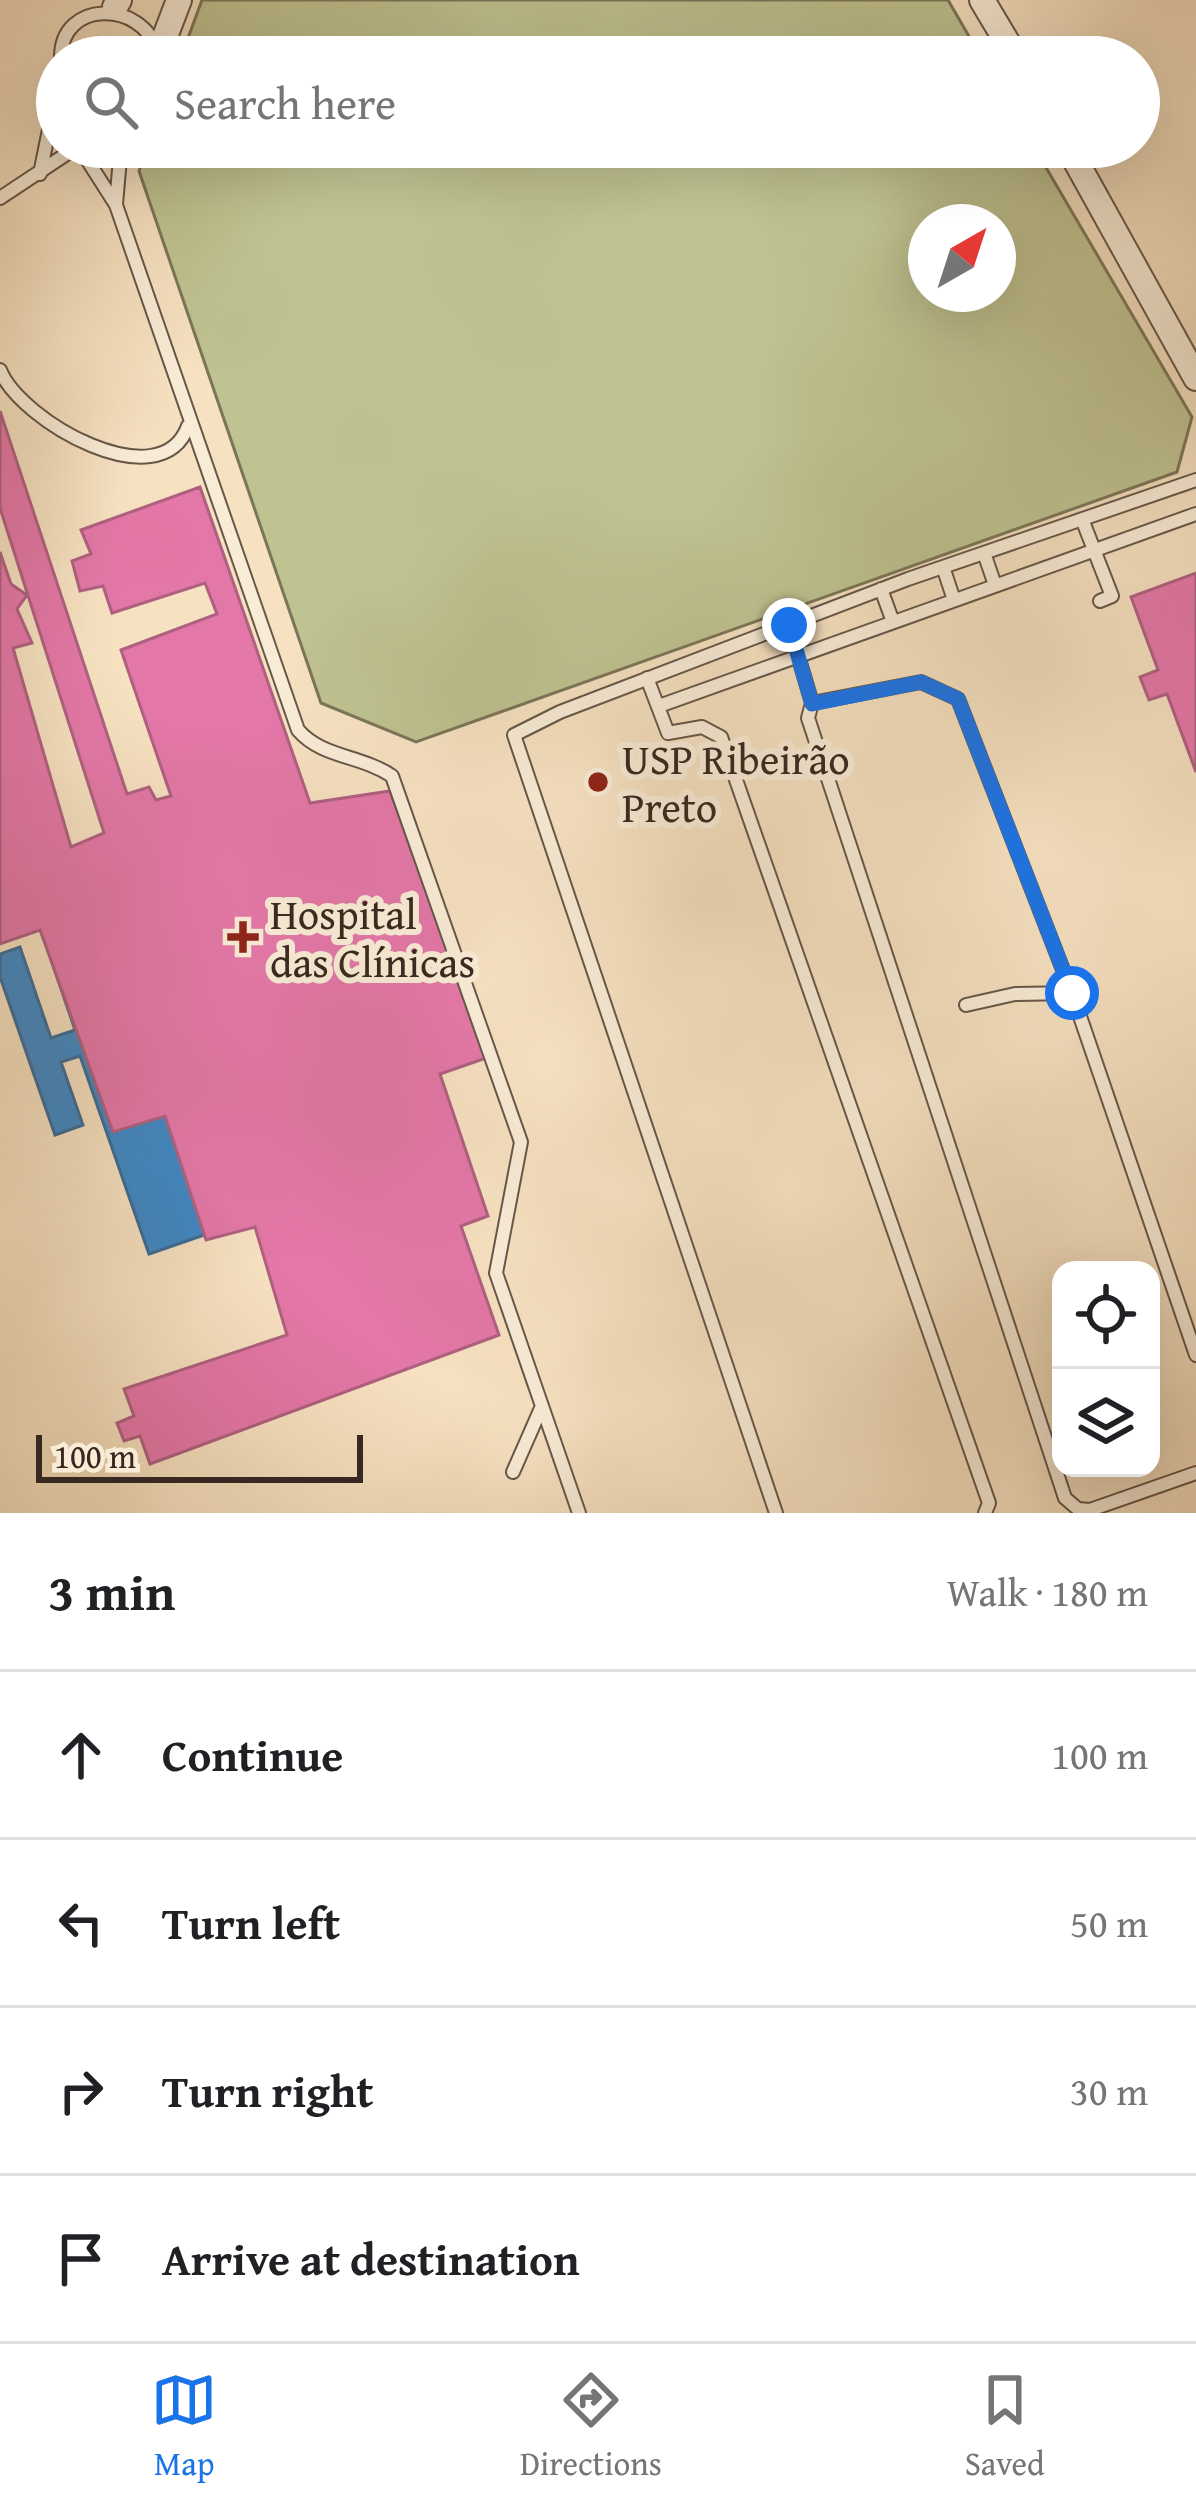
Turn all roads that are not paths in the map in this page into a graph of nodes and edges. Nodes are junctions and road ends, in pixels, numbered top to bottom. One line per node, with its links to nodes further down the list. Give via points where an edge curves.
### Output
1 (179, 0): 6 (street)
2 (982, 0): 7 (street)
3 (117, 3): 4 (lane, via 92,9); 5 (lane)
4 (68, 36)
5 (153, 36)
6 (166, 36)
7 (1003, 36)
8 (41, 168): 13 (lane)
9 (48, 168): 13 (lane)
10 (92, 168): 15 (lane)
11 (119, 168): 15 (lane)
12 (1080, 168): 16 (street)
13 (40, 174): 14 (lane)
14 (3, 197)
15 (116, 205): 20 (lane)
16 (1157, 300): 17 (street); 19 (street)
17 (1196, 337)
18 (0, 370): 20 (lane, via 30,413 134,460 164,458)
19 (1196, 378)
20 (189, 424): 40 (lane, via 298,730 314,748 366,758 392,776 521,1142 496,1273)
21 (1196, 480): 23 (lane)
22 (1196, 514): 24 (lane)
23 (1082, 519): 24 (lane); 25 (lane)
24 (1095, 550): 27 (lane); 30 (lane, via 1112,596)
25 (984, 553): 26 (lane); 27 (lane)
26 (943, 567): 28 (lane); 29 (lane)
27 (995, 585): 29 (lane)
28 (881, 589): 31 (lane); 32 (lane)
29 (955, 600): 31 (lane)
30 (1100, 601)
31 (893, 622): 33 (lane)
32 (789, 625): 33 (lane); 34 (lane)
33 (799, 658): 35 (lane); 36 (lane)
34 (647, 678): 36 (lane); 44 (lane, via 514,735)
35 (812, 704): 37 (lane, via 921,682 958,699); 42 (lane, via 808,718 1065,1498 1090,1510)
36 (658, 706): 45 (lane, via 668,734 702,727 721,737 989,1503)
37 (1072, 993): 38 (lane); 39 (lane)
38 (966, 1005)
39 (1196, 1355)
40 (542, 1406): 41 (lane); 43 (lane)
41 (513, 1472)
42 (1196, 1473)
43 (579, 1513)
44 (776, 1513)
45 (985, 1513)

